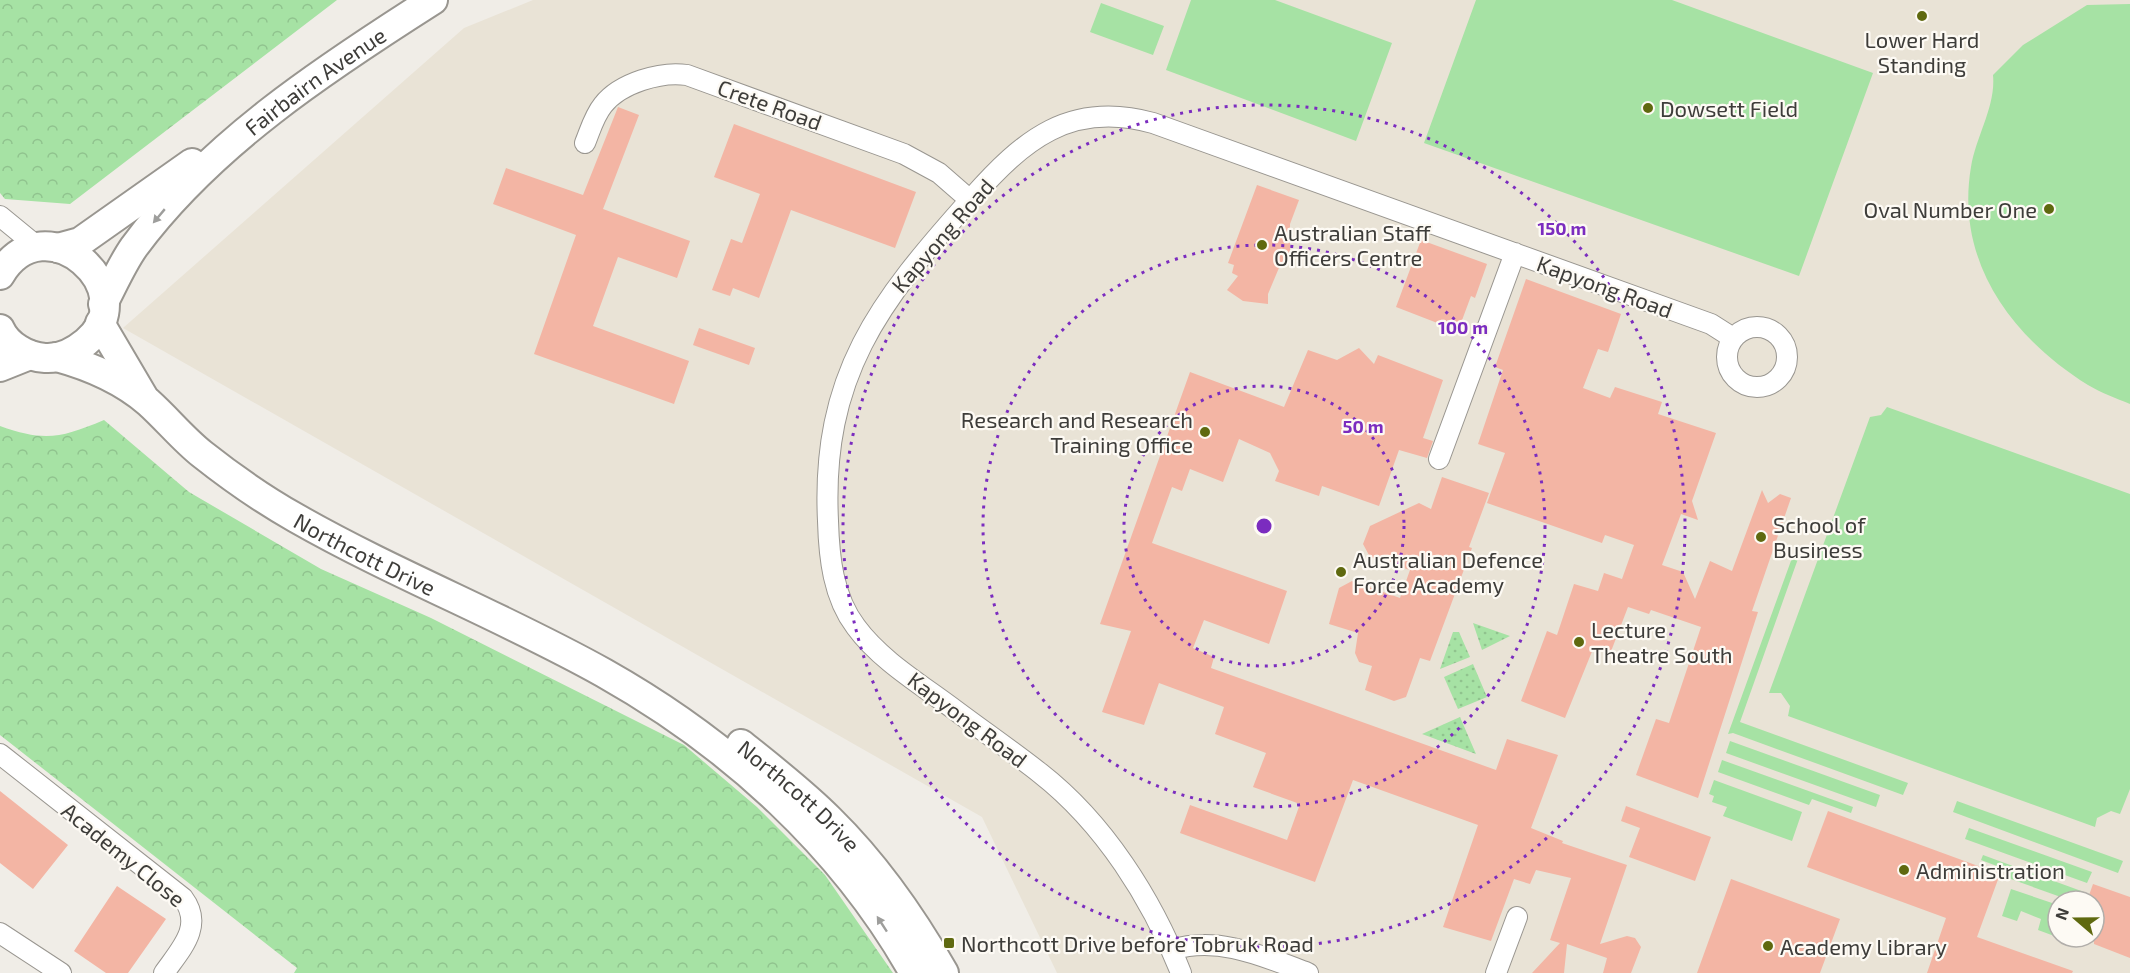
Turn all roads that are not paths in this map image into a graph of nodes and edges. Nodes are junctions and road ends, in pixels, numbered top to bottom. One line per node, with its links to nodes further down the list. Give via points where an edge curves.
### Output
1 (433, 0): 3 (street, Fairbairn Avenue, via 375,37)
2 (585, 143): 4 (street, Crete Road, via 600,108 614,95 654,77 674,73 904,154 939,173)
3 (230, 144): 6 (street, Fairbairn Avenue, via 206,154 166,180 80,242); 9 (street, Fairbairn Avenue, one-way to 9, via 183,188 132,250)
4 (970, 200): 7 (street, Kapyong Road, via 1008,159 1038,136 1077,120 1122,117 1153,123); 21 (street, Kapyong Road, via 914,262 885,302 842,391 827,467 831,566 842,602 870,643 1041,773 1096,828 1133,880)
5 (0, 216): 6 (street)
6 (48, 248): 8 (street, Fairbairn Avenue, via 11,261); 9 (street, Northcott Drive, via 86,261 102,288)
7 (1515, 254): 11 (street, Kapyong Road, via 1711,324); 15 (street)
8 (0, 273)
9 (102, 313): 12 (street, Fairbairn Avenue, via 90,339 75,351); 14 (street, Northcott Drive)
10 (0, 329): 12 (street, via 14,346)
11 (1733, 338)
12 (43, 356): 13 (street); 14 (street, Northcott Drive, via 95,368)
13 (0, 367)
14 (146, 400): 16 (street, Northcott Drive, via 202,454 295,518)
15 (1439, 459)
16 (607, 675): 18 (street, Northcott Drive, via 651,690 740,743 829,819); 24 (street, Northcott Drive, one-way to 16, via 860,890 794,817 712,746)
17 (0, 753): 23 (street, Academy Close, via 183,898 192,910 186,941)
18 (878, 873): 25 (street, Northcott Drive, via 920,931); 26 (street, via 914,906)
19 (1517, 917): 29 (street)
20 (0, 933): 22 (street)
21 (1172, 950): 27 (street, Kapyong Road); 28 (street, via 1191,944 1233,948)
22 (61, 973)
23 (164, 973)
24 (914, 973)
25 (944, 973)
26 (956, 973)
27 (1181, 973)
28 (1308, 973)
29 (1496, 973)

